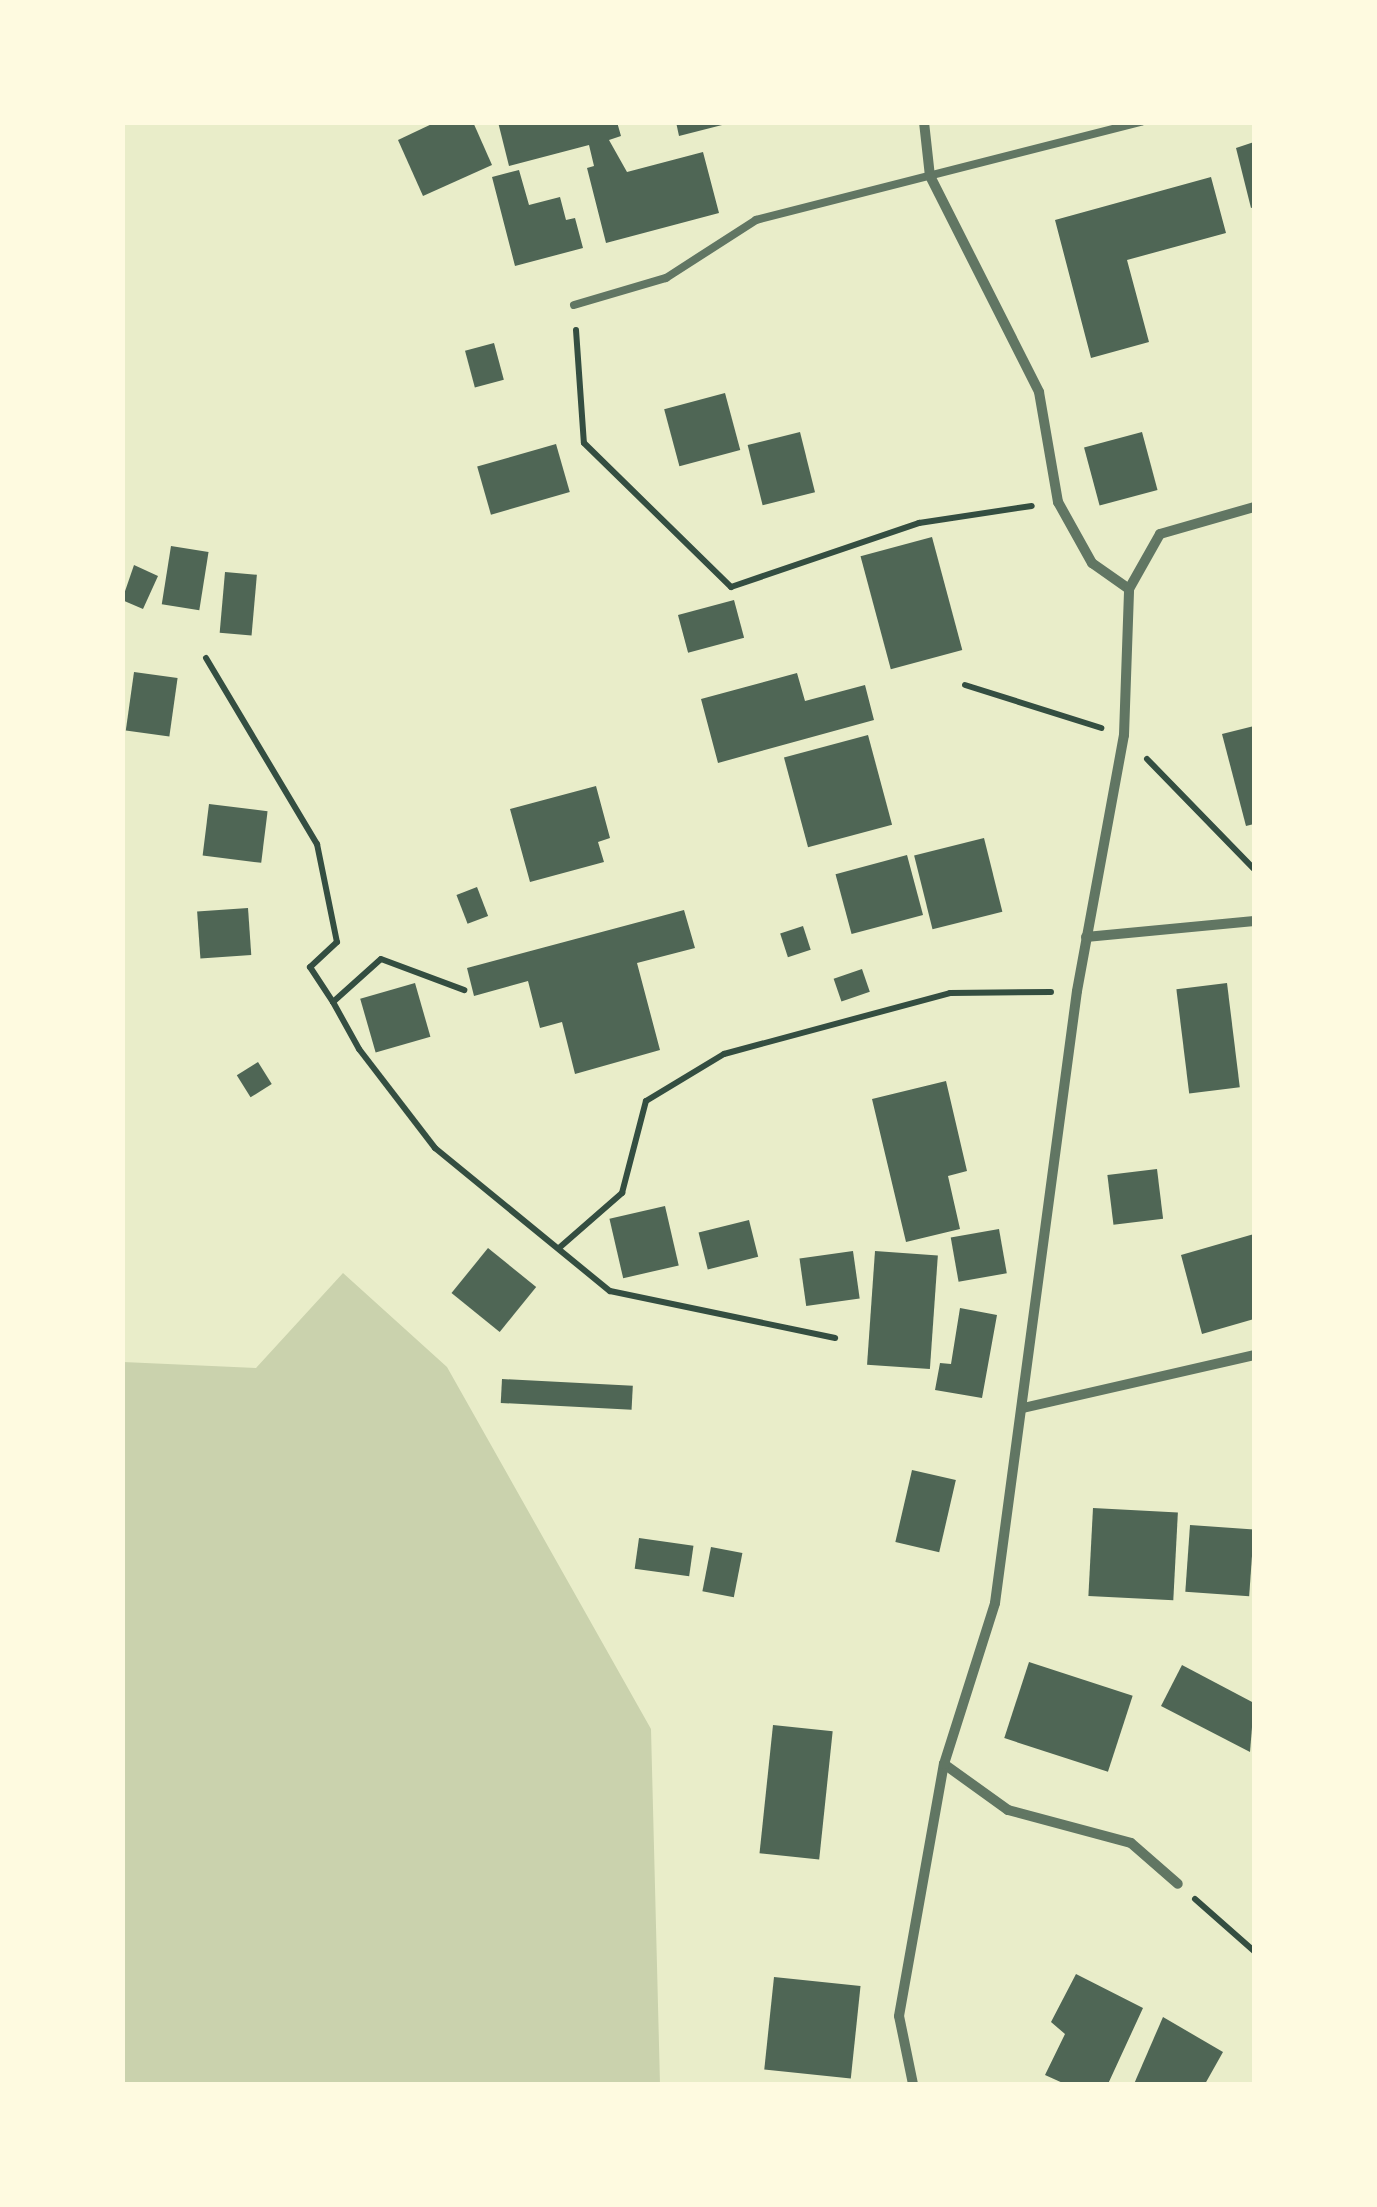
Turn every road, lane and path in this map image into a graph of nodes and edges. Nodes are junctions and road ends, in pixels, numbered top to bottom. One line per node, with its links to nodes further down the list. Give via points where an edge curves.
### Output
1 (924, 122): 3 (street)
2 (1141, 122): 3 (lane)
3 (930, 176): 4 (lane, via 756,220 666,278); 5 (street, via 1039,392)
4 (574, 305): 5 (path, via 584,444 731,587 920,523)
5 (1058, 502): 7 (street, via 1092,563)
6 (1254, 507): 7 (street, via 1160,534)
7 (1129, 589): 10 (street, via 1124,735)
8 (206, 658): 13 (path, via 317,844 336,942 310,966)
9 (1254, 921): 10 (street)
10 (1086, 937): 12 (street)
11 (464, 990): 13 (path, via 381,959)
12 (1077, 991): 14 (path, via 950,994 724,1054 646,1101 622,1193); 17 (street)
13 (334, 1002): 14 (path, via 359,1049 435,1148)
14 (559, 1248): 15 (path, via 610,1291)
15 (835, 1338)
16 (1254, 1355): 17 (street)
17 (1023, 1408): 18 (street, via 995,1603)
18 (944, 1764): 19 (street, via 1008,1810 1132,1843); 21 (street, via 900,2016)
19 (1178, 1884): 20 (path)
20 (1254, 1951)
21 (914, 2084)

